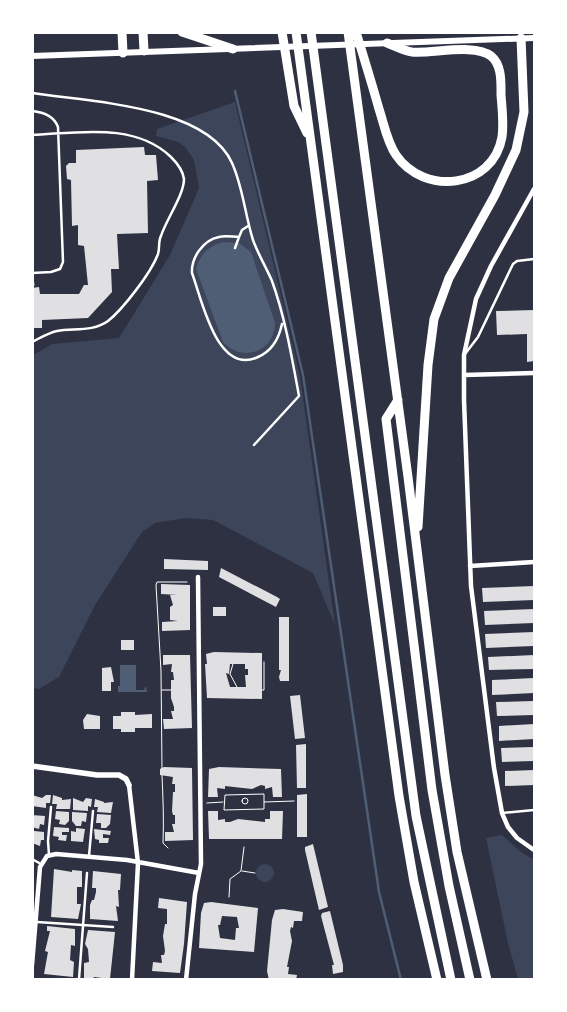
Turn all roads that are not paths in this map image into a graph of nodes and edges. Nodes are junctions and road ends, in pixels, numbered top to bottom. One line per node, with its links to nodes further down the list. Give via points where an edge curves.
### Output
1 (122, 32): 14 (highway)
2 (143, 32): 13 (highway)
3 (182, 32): 12 (highway)
4 (282, 32): 20 (highway, via 294,106)
5 (296, 32): 20 (highway)
6 (311, 32): 62 (highway, via 416,816)
7 (348, 32): 32 (highway)
8 (356, 32): 11 (highway, via 389,140 401,162 420,177 438,182 459,181 481,170 490,162 502,137 501,79 492,57 464,50 411,52)
9 (521, 38): 10 (main road); 11 (main road); 34 (highway, via 524,112 516,150 449,278 434,319 428,365)
10 (534, 38)
11 (384, 43): 12 (main road)
12 (233, 49): 13 (main road)
13 (144, 51): 14 (main road)
14 (122, 53): 15 (main road)
15 (32, 56)
16 (32, 93): 22 (lane, via 153,112 177,118 196,128 214,141 232,163)
17 (32, 111): 18 (lane, via 51,117)
18 (59, 134): 19 (lane); 26 (lane, via 63,262 60,269); 28 (lane, via 103,132 147,139 174,161 184,179 159,238 160,247 155,260 110,319 98,327 58,331)
19 (32, 135)
20 (312, 144): 61 (highway, via 398,796)
21 (534, 189): 29 (street, via 490,266 476,299)
22 (248, 226): 23 (lane); 27 (lane, via 272,283)
23 (239, 237): 24 (lane); 27 (lane, via 218,237 206,243 191,264 217,342 224,352 232,356 254,359 269,350)
24 (235, 248)
25 (534, 258): 29 (lane, via 513,264 478,337)
26 (32, 273)
27 (282, 322): 33 (lane, via 298,396)
28 (32, 342)
29 (464, 355): 31 (street)
30 (534, 373): 31 (street)
31 (464, 374): 36 (street)
32 (398, 400): 34 (highway); 63 (highway, via 386,420 432,790)
33 (254, 445)
34 (417, 546): 64 (highway, via 457,852)
35 (534, 562): 36 (street)
36 (470, 566): 43 (street)
37 (198, 577): 51 (street)
38 (32, 766): 39 (street, via 119,775)
39 (129, 785): 48 (street)
40 (51, 806): 45 (lane)
41 (534, 810): 43 (lane)
42 (92, 811): 46 (lane)
43 (502, 812): 44 (street, via 517,838)
44 (534, 850)
45 (49, 855): 46 (street); 49 (street)
46 (89, 856): 48 (street)
47 (32, 859): 49 (lane)
48 (138, 863): 51 (street); 59 (street)
49 (41, 864): 52 (street)
50 (87, 873): 54 (lane)
51 (199, 873): 60 (street)
52 (35, 898): 53 (street)
53 (36, 922): 54 (lane); 56 (street)
54 (83, 925): 55 (lane); 58 (lane)
55 (113, 927)
56 (34, 941): 57 (street)
57 (32, 965)
58 (79, 979)
59 (132, 980)
60 (186, 980)
61 (436, 980)
62 (451, 980)
63 (470, 980)
64 (487, 980)

